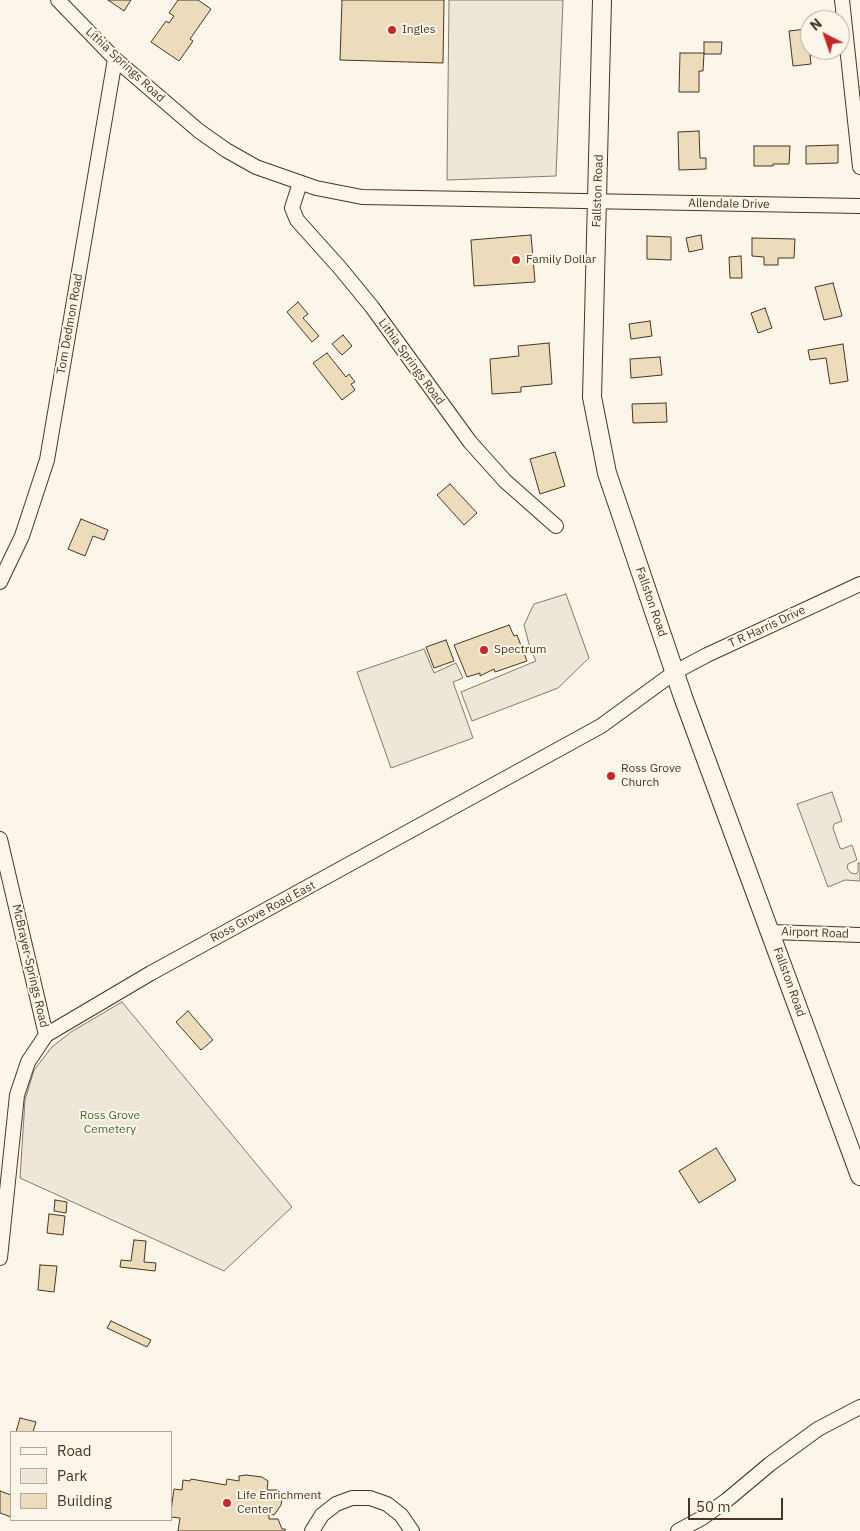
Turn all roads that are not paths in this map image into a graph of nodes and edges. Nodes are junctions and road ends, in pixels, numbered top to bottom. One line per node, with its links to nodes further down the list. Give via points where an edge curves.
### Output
1 (58, 0): 4 (street, Lithia Springs Road)
2 (602, 0): 7 (main road, Fallston Road)
3 (842, 0): 5 (street)
4 (115, 59): 6 (street, Lithia Springs Road, via 226,150 256,168); 10 (street, Tom Dedmon Road, via 47,460 22,536)
5 (860, 167)
6 (300, 184): 7 (street, Lithia Springs Road, via 362,197); 9 (street, Lithia Springs Road, via 292,208 297,220 372,307 470,442 505,481)
7 (598, 202): 8 (street, Allendale Drive); 12 (main road, Fallston Road, via 592,397 607,473)
8 (860, 206)
9 (556, 526)
10 (0, 582)
11 (860, 584): 12 (street, T R Harris Drive)
12 (675, 672): 14 (main road, Fallston Road); 16 (street, Ross Grove Road East, via 601,726 151,973)
13 (0, 839): 16 (street, McBrayer-Springs Road)
14 (771, 932): 15 (street, Airport Road); 17 (main road, Fallston Road)
15 (860, 935)
16 (46, 1035): 18 (street, Ross Grove Road East, via 28,1062 17,1095)
17 (860, 1176)
18 (0, 1256)
19 (860, 1407): 22 (street, via 818,1429 728,1500)
20 (312, 1531): 21 (street, via 322,1515 336,1504 352,1498 370,1498 401,1514)
21 (412, 1531)
22 (678, 1531)

